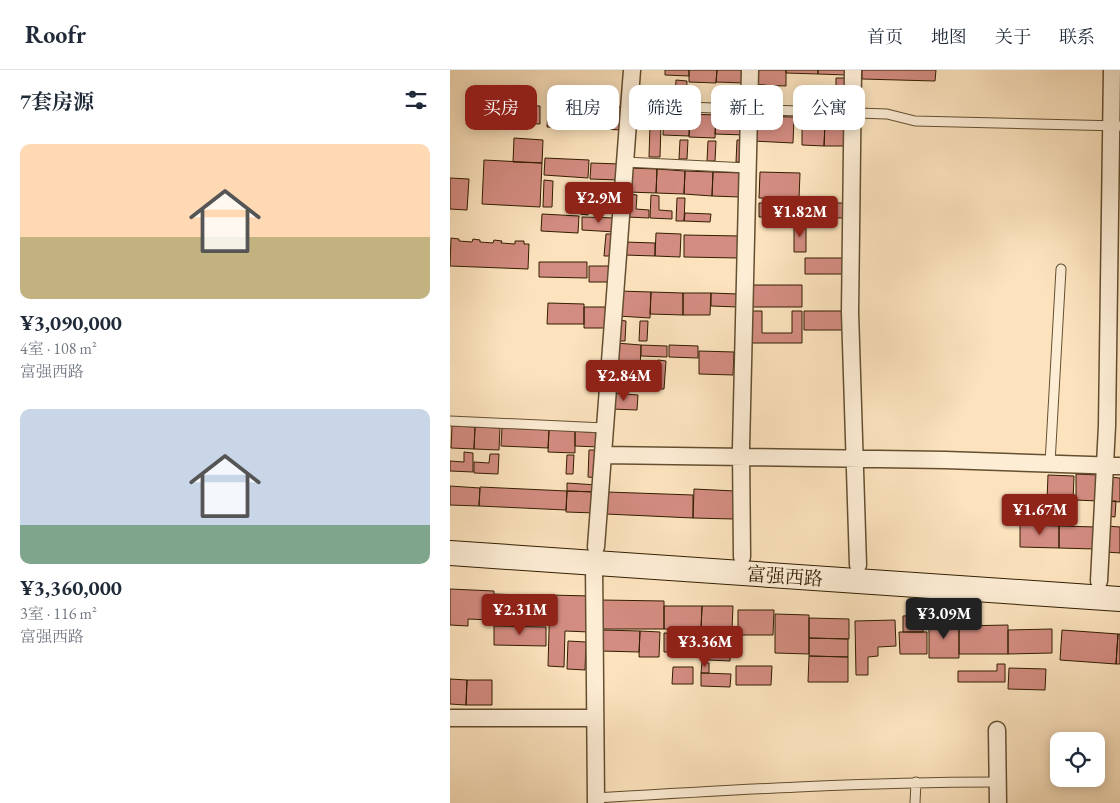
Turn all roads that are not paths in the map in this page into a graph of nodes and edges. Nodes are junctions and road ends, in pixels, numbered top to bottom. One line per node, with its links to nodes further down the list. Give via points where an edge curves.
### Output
1 (632, 70): 5 (street)
2 (750, 70): 6 (street)
3 (853, 70): 7 (street)
4 (1112, 70): 10 (street)
5 (631, 85)
6 (750, 85)
7 (853, 85)
8 (629, 105): 13 (street)
9 (865, 113): 10 (lane, via 915,121)
10 (1116, 126): 22 (street)
11 (749, 130): 14 (street)
12 (852, 130): 20 (street, via 850,312)
13 (625, 162): 14 (lane); 17 (street)
14 (748, 168): 19 (street)
15 (1061, 269): 21 (lane)
16 (450, 421): 17 (lane)
17 (605, 428): 18 (street)
18 (603, 455): 19 (street); 25 (street)
19 (741, 457): 20 (street); 26 (street)
20 (855, 458): 21 (street); 27 (street)
21 (1050, 464): 22 (street)
22 (1112, 466): 28 (street)
23 (450, 537): 25 (main road, 富强西路)
24 (450, 553): 25 (main road, 富强西路)
25 (595, 555): 26 (main road, 富强西路); 29 (main road, 富强西路); 31 (street)
26 (742, 557): 27 (main road, 富强西路)
27 (858, 565): 28 (main road, 富强西路)
28 (1109, 582)
29 (1120, 598)
30 (450, 718): 31 (street)
31 (595, 718): 35 (street)
32 (997, 730): 34 (street)
33 (916, 782): 34 (lane); 35 (lane, via 817,785); 36 (lane)
34 (998, 782): 37 (street)
35 (596, 800)
36 (915, 803)
37 (998, 803)

